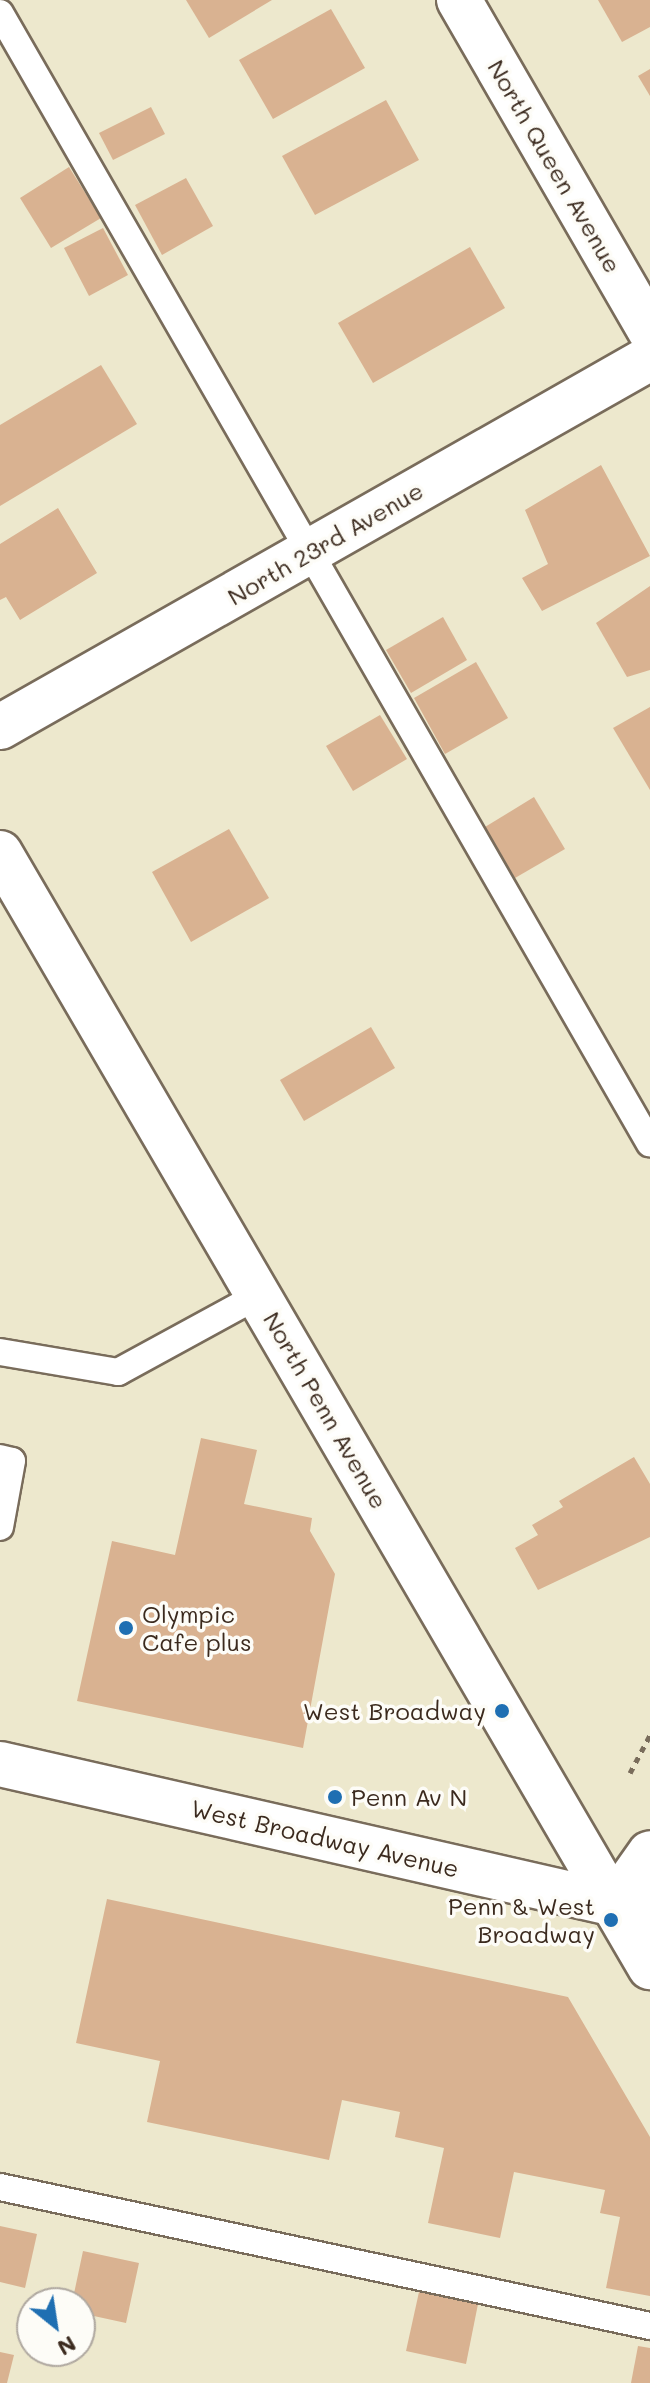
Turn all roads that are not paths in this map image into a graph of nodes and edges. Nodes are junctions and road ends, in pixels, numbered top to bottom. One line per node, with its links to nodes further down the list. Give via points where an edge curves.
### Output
1 (459, 0): 3 (main road, North Queen Avenue)
2 (0, 13): 5 (lane)
3 (650, 331)
4 (650, 358): 5 (main road, North 23rd Avenue)
5 (311, 551): 6 (main road, North 23rd Avenue); 8 (lane)
6 (0, 727)
7 (0, 853): 9 (main road, North Penn Avenue)
8 (650, 1144)
9 (259, 1295): 10 (lane, via 118,1372); 15 (main road, North Penn Avenue)
10 (0, 1352)
11 (0, 1458): 12 (lane, via 12,1461)
12 (0, 1527)
13 (0, 1764): 15 (main road, West Broadway Avenue)
14 (650, 1853): 15 (main road)
15 (632, 1908): 16 (main road, North Penn Avenue)
16 (650, 1967)
17 (0, 2187): 18 (lane)
18 (650, 2326)

